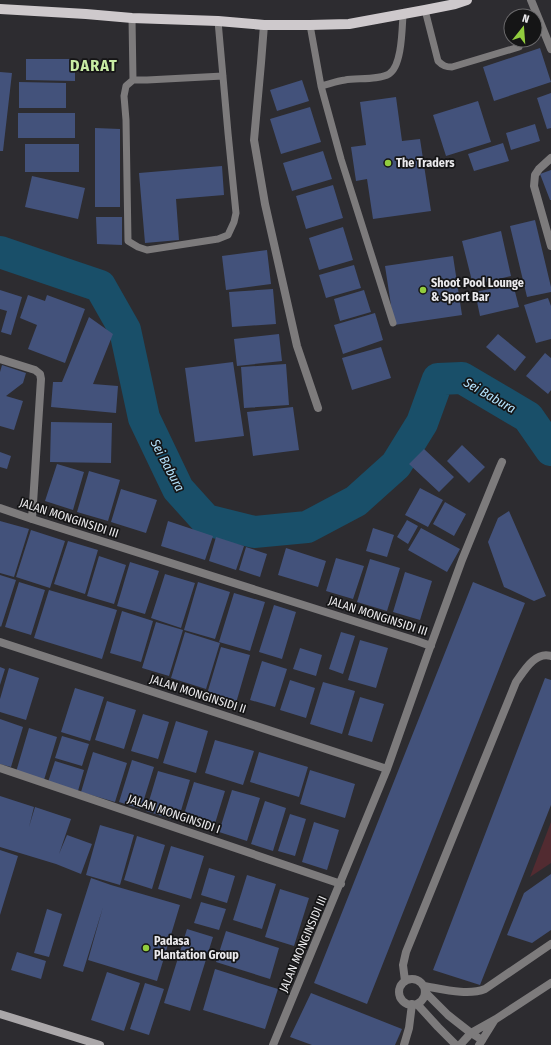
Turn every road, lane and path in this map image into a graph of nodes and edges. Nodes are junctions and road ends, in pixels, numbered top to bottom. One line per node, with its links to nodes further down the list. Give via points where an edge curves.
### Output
1 (466, 0): 3 (main road)
2 (530, 0): 12 (street)
3 (453, 2): 5 (main road)
4 (0, 9): 7 (main road)
5 (425, 10): 6 (main road); 11 (lane, via 438,61 446,67)
6 (403, 15): 10 (main road, via 349,24); 15 (lane, via 399,57 389,74)
7 (132, 18): 8 (main road); 14 (lane)
8 (218, 21): 9 (main road); 13 (lane)
9 (264, 25): 10 (main road); 20 (street, via 254,140 265,204 297,346)
10 (310, 25): 15 (lane)
11 (516, 48)
12 (551, 49)
13 (224, 76): 14 (lane); 14 (lane, via 236,213 232,228 228,235 218,239 147,250 128,241 124,96 126,86)
14 (133, 80)
15 (321, 86): 18 (lane, via 341,159)
16 (551, 158): 17 (street, via 535,175 534,186)
17 (551, 246)
18 (393, 322)
19 (0, 359): 23 (street, via 40,374)
20 (318, 408)
21 (502, 462): 25 (street)
22 (0, 508): 23 (street, JALAN MONGINSIDI III)
23 (32, 519): 25 (street, JALAN MONGINSIDI III)
24 (0, 642): 28 (street, JALAN MONGINSIDI II)
25 (430, 646): 28 (street, JALAN MONGINSIDI III)
26 (551, 656): 31 (street, via 546,655 533,660 516,682 406,952)
27 (0, 768): 29 (street, JALAN MONGINSIDI I)
28 (387, 769): 29 (street, JALAN MONGINSIDI III)
29 (340, 884): 40 (street, JALAN MONGINSIDI III)
30 (551, 944): 33 (street, via 485,989 470,992)
31 (405, 981): 33 (street, via 419,981); 34 (street, via 400,986 400,996 404,1002)
32 (551, 983): 36 (street)
33 (424, 989): 34 (street, via 423,999); 37 (street, via 448,1015)
34 (414, 1004): 41 (street); 42 (street)
35 (0, 1014): 39 (main road)
36 (496, 1019): 37 (street); 38 (street)
37 (471, 1033): 38 (street); 43 (street)
38 (480, 1042)
39 (100, 1045)
40 (274, 1045)
41 (404, 1045)
42 (456, 1045)
43 (460, 1045)

